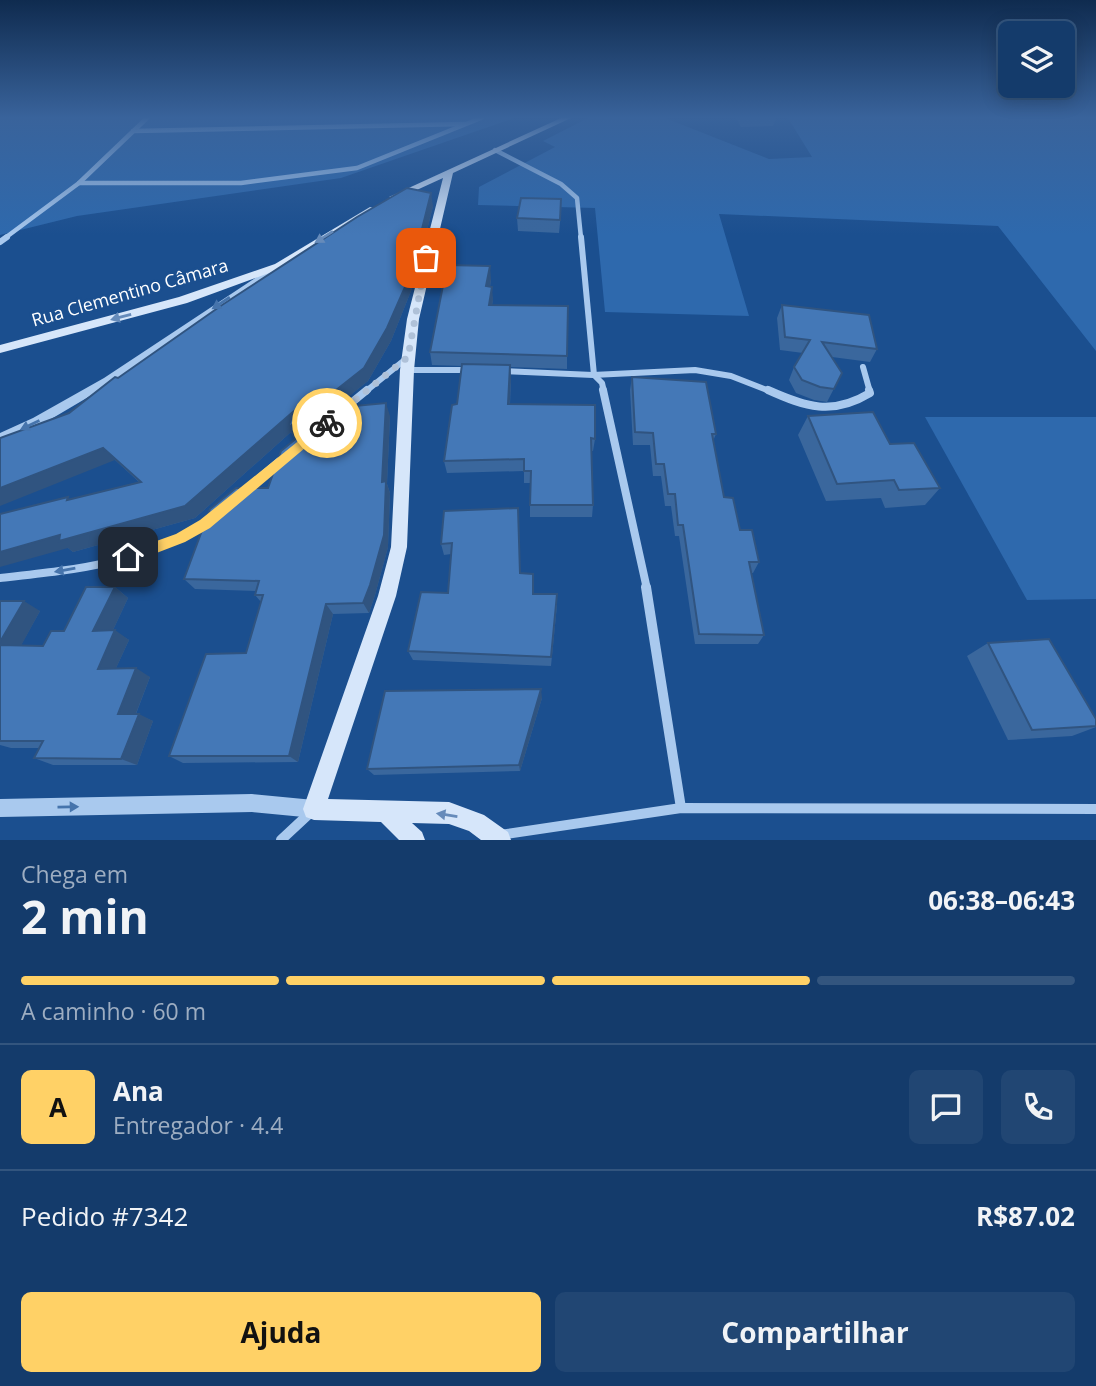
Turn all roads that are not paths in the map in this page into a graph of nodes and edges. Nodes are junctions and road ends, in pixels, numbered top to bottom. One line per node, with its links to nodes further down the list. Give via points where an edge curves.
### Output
1 (106, 157): 6 (street)
2 (385, 157): 6 (street, via 357,168 241,183)
3 (480, 157): 5 (main road)
4 (509, 157): 16 (street, via 561,184 577,198)
5 (449, 172): 7 (main road); 12 (main road, via 428,249)
6 (79, 183): 9 (street)
7 (388, 200)
8 (376, 207): 10 (main road, Rua Clementino Câmara, one-way to 10)
9 (0, 242)
10 (279, 266): 11 (main road, Rua Clementino Câmara, one-way to 11, via 183,300); 18 (street, one-way to 18, via 102,384)
11 (0, 349)
12 (407, 364): 14 (street); 17 (street); 25 (main road, via 399,547 387,596)
13 (863, 367): 16 (street, via 870,393 855,405 830,410 803,405 730,376 687,368)
14 (481, 371)
15 (493, 371): 16 (street)
16 (594, 375): 24 (street, via 602,383 648,595)
17 (328, 422)
18 (0, 439)
19 (287, 456): 20 (street)
20 (231, 502)
21 (221, 511): 22 (street, one-way to 22, via 181,538 128,557)
22 (0, 578)
23 (0, 808): 25 (street, one-way to 25, via 252,803)
24 (681, 808): 26 (street); 28 (street)
25 (314, 809): 27 (main road); 29 (street)
26 (1096, 809)
27 (387, 813): 28 (main road, one-way to 27, via 449,813); 30 (main road)
28 (498, 838)
29 (281, 840)
30 (414, 840)

